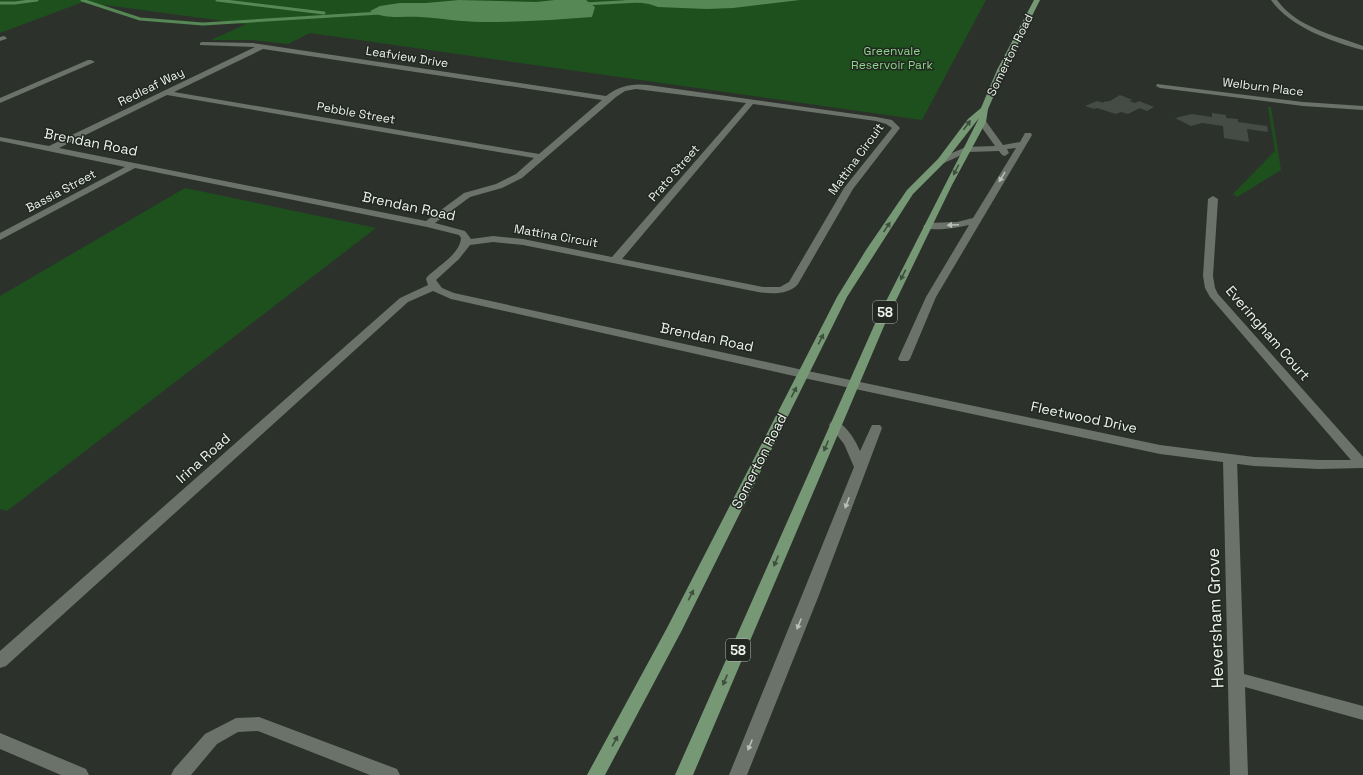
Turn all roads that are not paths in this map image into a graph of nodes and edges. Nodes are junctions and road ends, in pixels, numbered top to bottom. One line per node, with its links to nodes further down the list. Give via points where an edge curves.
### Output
1 (1037, 0): 13 (main road, Somerton Road / 58)
2 (1274, 0): 5 (street, via 1287,15 1302,24)
3 (202, 44): 4 (street, Leafview Drive)
4 (262, 46): 8 (street, Redleaf Way); 9 (street, Leafview Drive)
5 (1363, 48)
6 (91, 62): 10 (street)
7 (1160, 86): 12 (street, Welburn Place, via 1303,104)
8 (166, 93): 19 (street, Redleaf Way); 21 (street, Pebble Street)
9 (608, 99): 11 (street, Mattina Circuit, via 619,90 638,86); 21 (street, Mattina Circuit)
10 (0, 101)
11 (751, 102): 31 (street, Prato Street); 31 (street, Mattina Circuit, via 888,122 896,128 849,188 793,284 786,289 769,291)
12 (1363, 108)
13 (984, 109): 14 (main road, Somerton Road / 58); 22 (main road, Somerton Road, one-way to 13, via 971,120)
14 (982, 122): 18 (street); 20 (main road, Somerton Road / 58)
15 (1028, 135): 17 (street)
16 (0, 139): 19 (street, Brendan Road)
17 (1023, 144): 18 (street, Somerton Road); 23 (street)
18 (1001, 148): 20 (street, Somerton Road); 23 (street)
19 (50, 150): 24 (street, Brendan Road)
20 (966, 150): 22 (street, Somerton Road); 28 (main road, Somerton Road / 58, one-way to 28)
21 (542, 157): 27 (street, Mattina Circuit, via 510,182 467,195)
22 (941, 161): 34 (main road, Somerton Road, one-way to 22, via 842,297 871,250 910,192)
23 (1012, 162): 26 (street, one-way to 26)
24 (133, 166): 27 (street, Brendan Road); 29 (street, Bassia Street)
25 (1213, 199): 39 (street, Everingham Court, via 1208,276 1210,288)
26 (978, 220): 28 (street, one-way to 28, via 957,225); 33 (street, via 927,305)
27 (428, 224): 30 (street, Brendan Road, via 463,234)
28 (928, 226): 35 (main road, Somerton Road / 58, one-way to 35)
29 (0, 237)
30 (467, 242): 31 (street, Mattina Circuit, via 493,239 523,242); 32 (street, via 463,249 431,279)
31 (615, 260)
32 (433, 287): 34 (street, Brendan Road, via 451,296); 41 (street, Irina Road, via 404,300)
33 (904, 359)
34 (803, 374): 35 (street, Fleetwood Drive); 48 (main road, Somerton Road, one-way to 34, via 674,630)
35 (852, 385): 36 (main road, Somerton Road / 58); 38 (street, Fleetwood Drive, via 891,391 1120,442)
36 (835, 425): 40 (street, via 850,443); 49 (main road, Somerton Road / 58, one-way to 49)
37 (876, 428): 40 (street)
38 (1230, 459): 39 (street, Fleetwood Drive); 42 (street, Heversham Grove)
39 (1363, 464)
40 (861, 467): 50 (street, one-way to 50)
41 (0, 662)
42 (1236, 678): 43 (street); 51 (street, Heversham Grove)
43 (1363, 713)
44 (0, 741): 45 (street)
45 (80, 775)
46 (180, 775): 47 (street, via 212,739 236,725 260,724)
47 (391, 775)
48 (596, 775)
49 (684, 775)
50 (738, 775)
51 (1239, 775)

